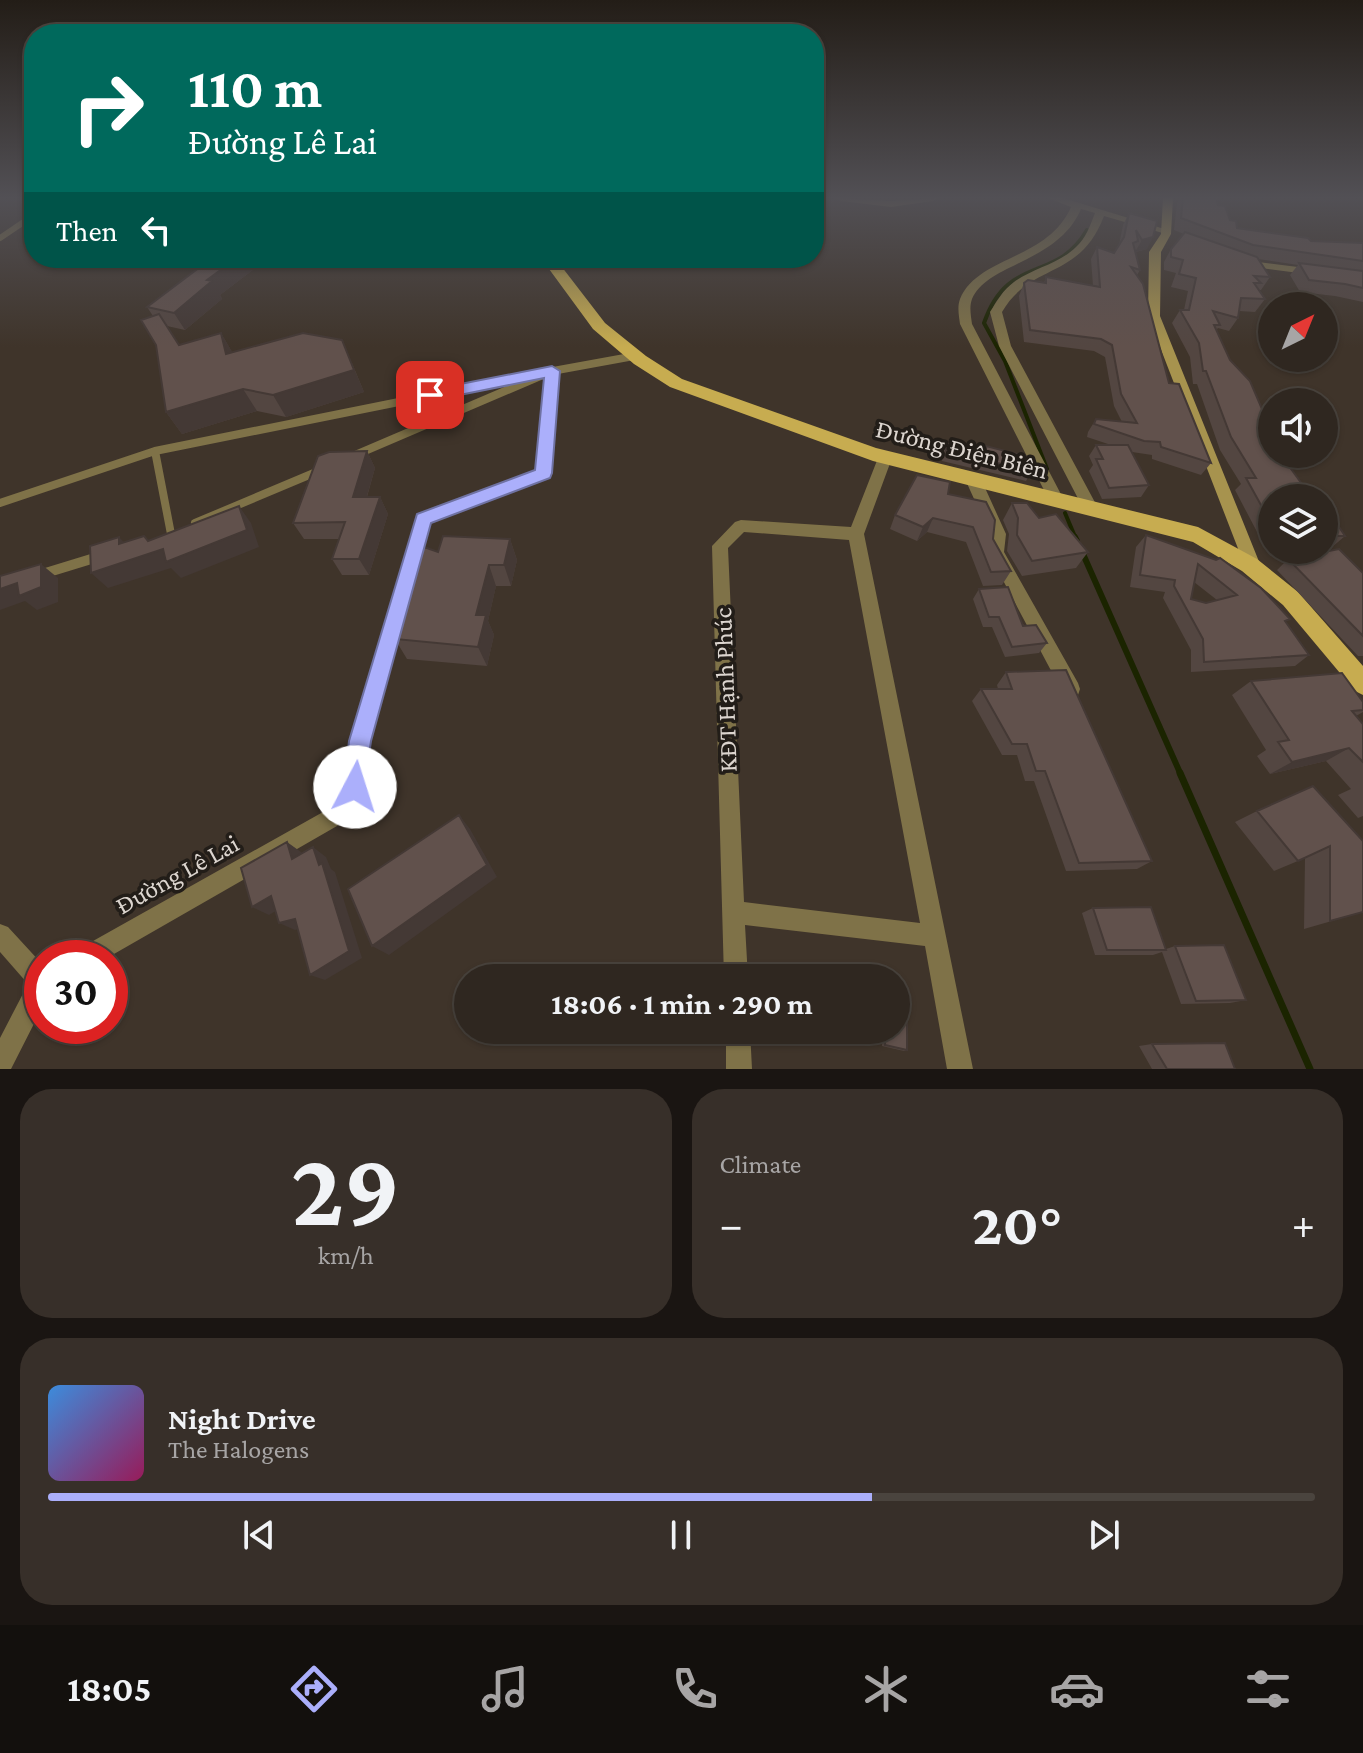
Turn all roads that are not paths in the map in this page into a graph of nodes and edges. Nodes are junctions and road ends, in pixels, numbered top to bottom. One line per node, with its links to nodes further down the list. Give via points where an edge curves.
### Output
1 (1040, 248): 14 (street, via 973,289 964,304 966,324)
2 (1084, 248): 16 (street, via 1012,290 996,312 1005,346)
3 (1157, 248): 21 (street, via 1154,316)
4 (1229, 260): 6 (street)
5 (556, 268): 7 (main road, Đường Điện Biên, via 599,326)
6 (1335, 275)
7 (635, 356): 8 (street); 10 (main road, Đường Điện Biên, via 676,383)
8 (552, 371): 9 (lane); 11 (lane); 28 (street, Đường Lê Lai, via 544,473 423,519 360,741 355,787 330,819)
9 (155, 451): 15 (lane); 17 (lane)
10 (885, 458): 13 (main road, Đường Điện Biên); 18 (street)
11 (347, 459)
12 (332, 465): 17 (lane)
13 (973, 479): 14 (main road, Đường Điện Biên); 24 (street, via 998,534 996,552)
14 (1056, 500): 16 (main road, Đường Điện Biên)
15 (0, 503)
16 (1090, 508): 21 (main road, Đường Điện Biên, via 1198,535)
17 (171, 534): 19 (lane)
18 (856, 534): 25 (street, KĐT Hạnh Phúc, via 741,526 720,546); 27 (street)
19 (156, 538)
20 (114, 552): 22 (lane)
21 (1252, 564): 23 (main road, Đường Điện Biên, via 1308,613)
22 (28, 579)
23 (1363, 684)
24 (1078, 704)
25 (733, 912): 27 (street); 30 (street, KĐT Hạnh Phúc)
26 (0, 935): 29 (street)
27 (934, 936): 35 (street)
28 (117, 940)
29 (24, 962)
30 (735, 964)
31 (24, 1017): 33 (street)
32 (738, 1044): 34 (street)
33 (0, 1064)
34 (739, 1069)
35 (960, 1069)

